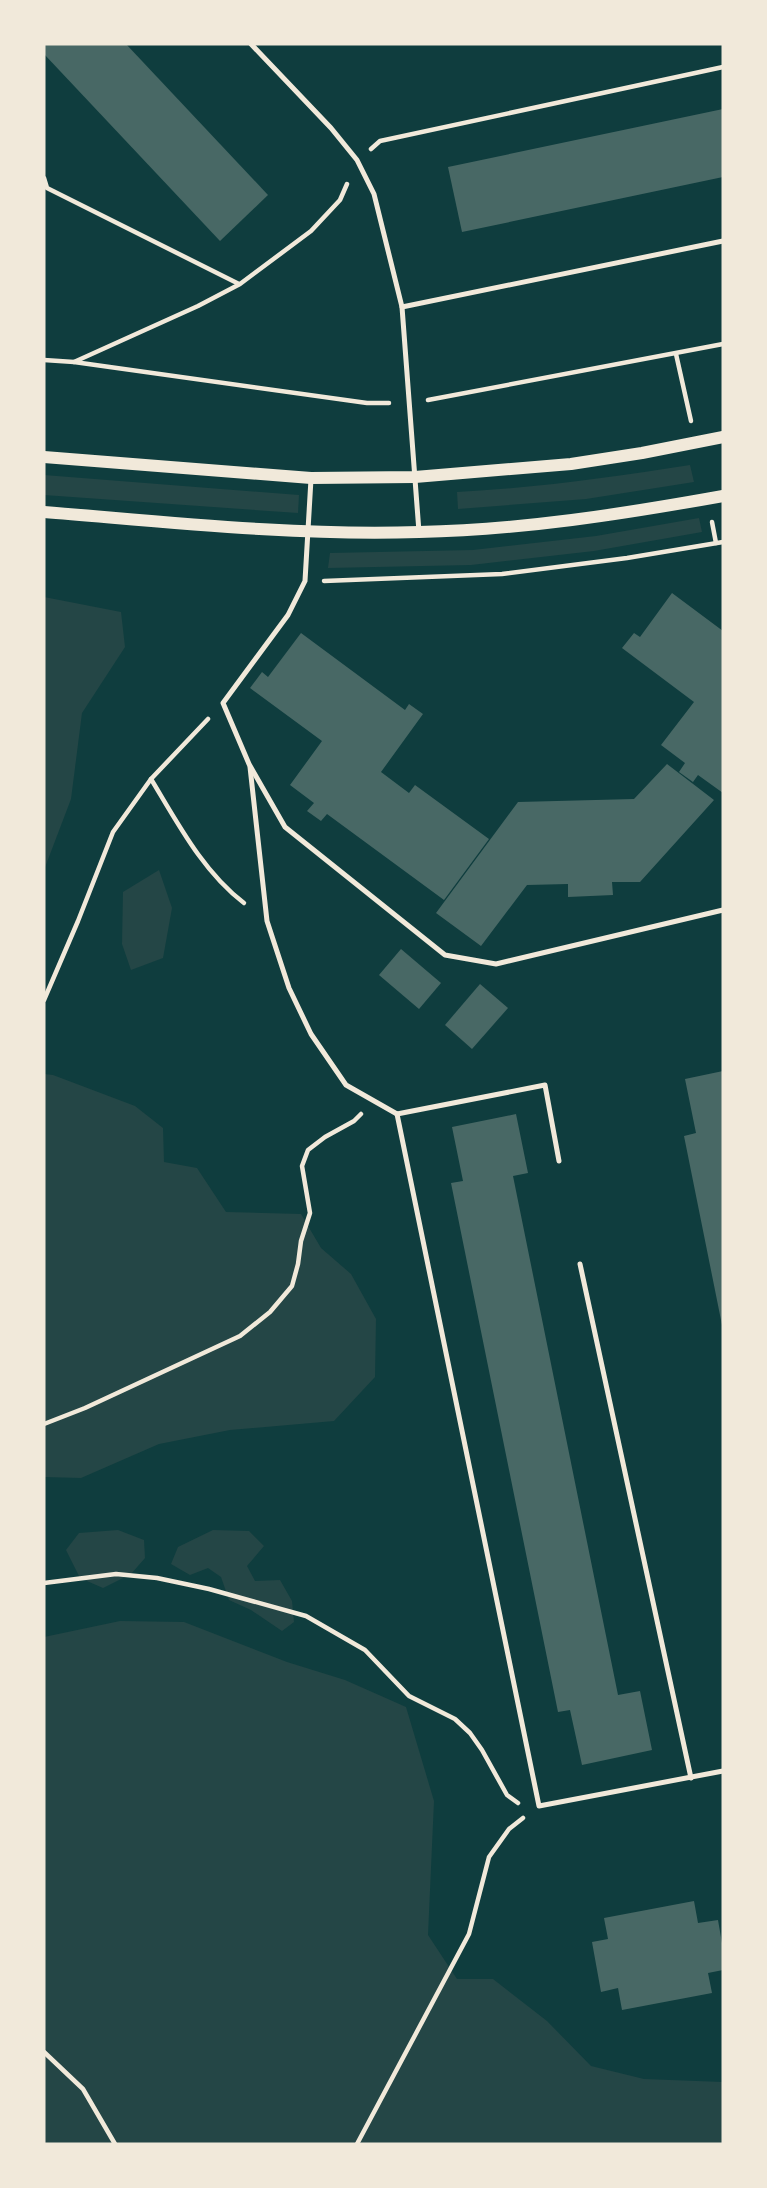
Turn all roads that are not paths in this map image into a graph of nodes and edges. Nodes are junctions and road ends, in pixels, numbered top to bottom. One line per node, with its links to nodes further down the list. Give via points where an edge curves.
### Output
1 (251, 44): 3 (lane, via 357,160 374,194)
2 (723, 241): 3 (lane)
3 (402, 307): 6 (lane)
4 (723, 438): 6 (street, via 571,464)
5 (44, 457): 7 (street)
6 (415, 477): 7 (street); 11 (lane)
7 (311, 478): 10 (lane)
8 (723, 496): 11 (street, via 521,526)
9 (44, 512): 10 (street)
10 (310, 532): 11 (street); 12 (lane, via 305,581 288,615 223,703)
11 (419, 532)
12 (249, 764): 13 (lane, via 285,827 445,955 496,964); 14 (lane, via 267,921 289,988 311,1034 346,1085)
13 (723, 910)
14 (397, 1114): 15 (lane, via 545,1085); 18 (lane, via 539,1806)
15 (559, 1161)
16 (580, 1264): 18 (lane)
17 (723, 1771): 18 (lane)
18 (691, 1777)

